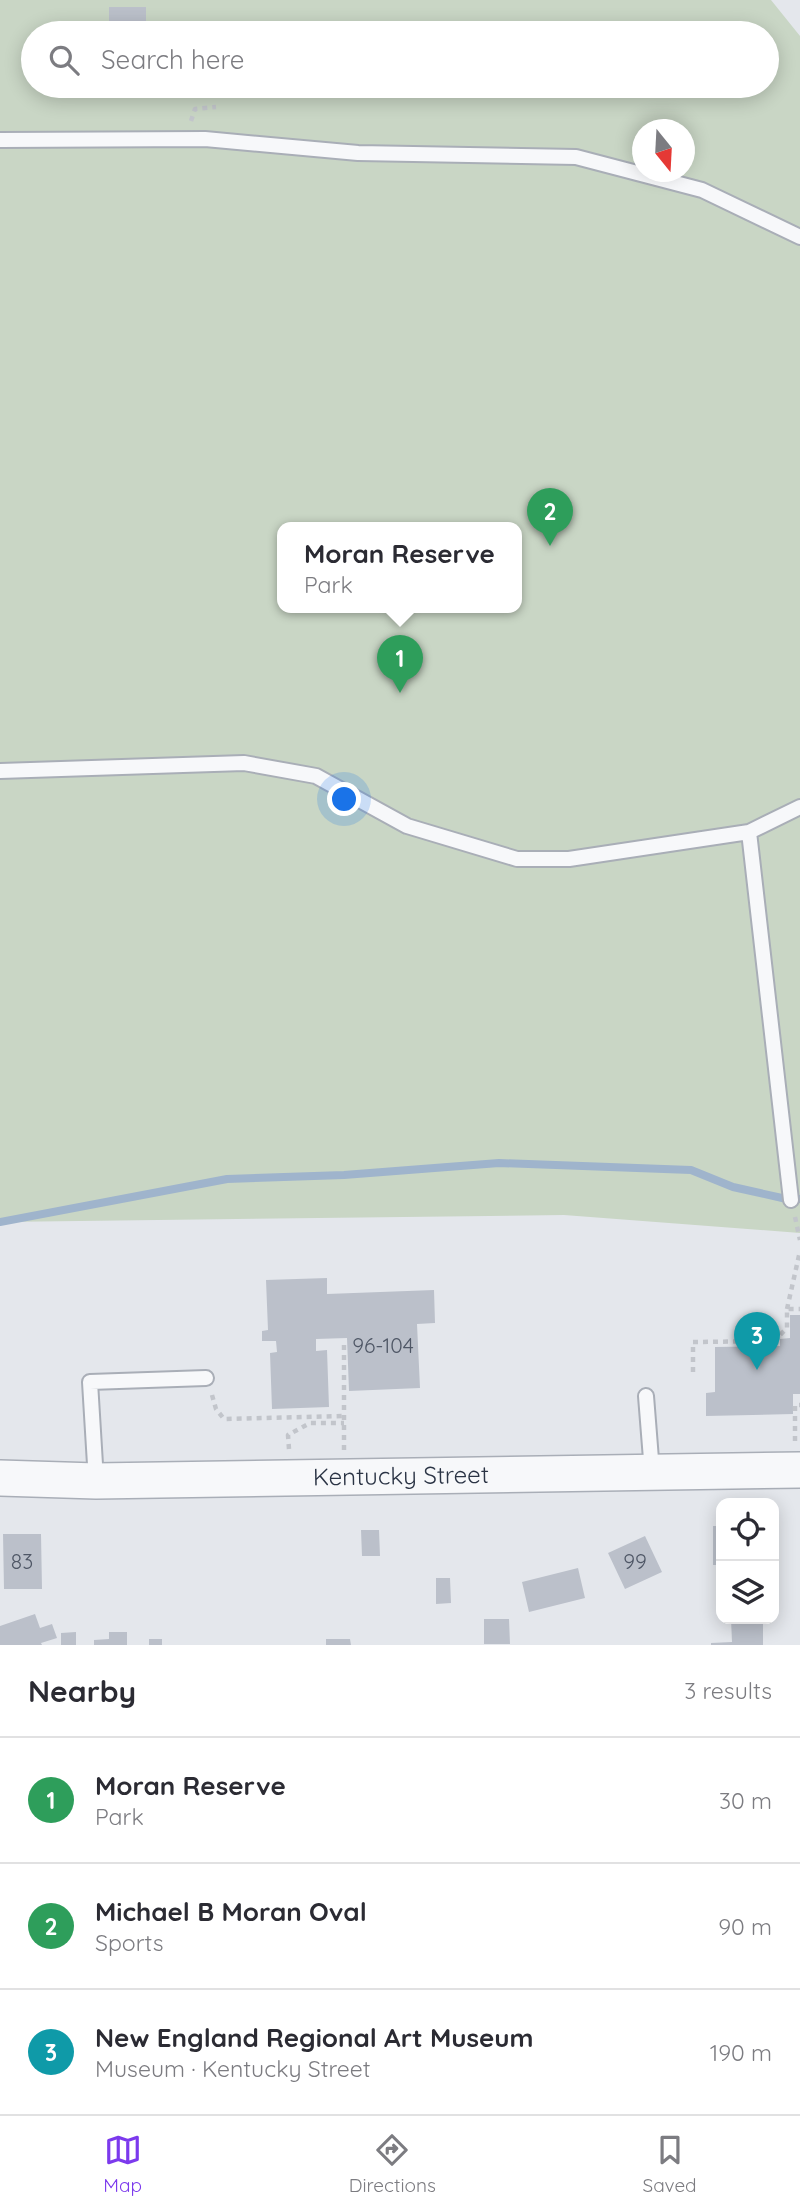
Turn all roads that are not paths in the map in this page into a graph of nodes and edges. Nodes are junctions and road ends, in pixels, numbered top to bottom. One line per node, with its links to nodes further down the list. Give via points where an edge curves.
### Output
1 (0, 140): 2 (lane, via 205,139 358,153 576,157 702,190)
2 (800, 237)
3 (0, 771): 5 (lane, via 244,763 316,776 407,826 517,859 569,859)
4 (800, 807): 5 (lane)
5 (749, 832): 6 (lane)
6 (791, 1200)
7 (206, 1378): 12 (lane, via 90,1382)
8 (646, 1396): 10 (lane)
9 (798, 1456): 10 (street, Kentucky Street)
10 (652, 1473): 12 (street, Kentucky Street)
11 (0, 1478): 12 (street, Kentucky Street)
12 (96, 1480)

